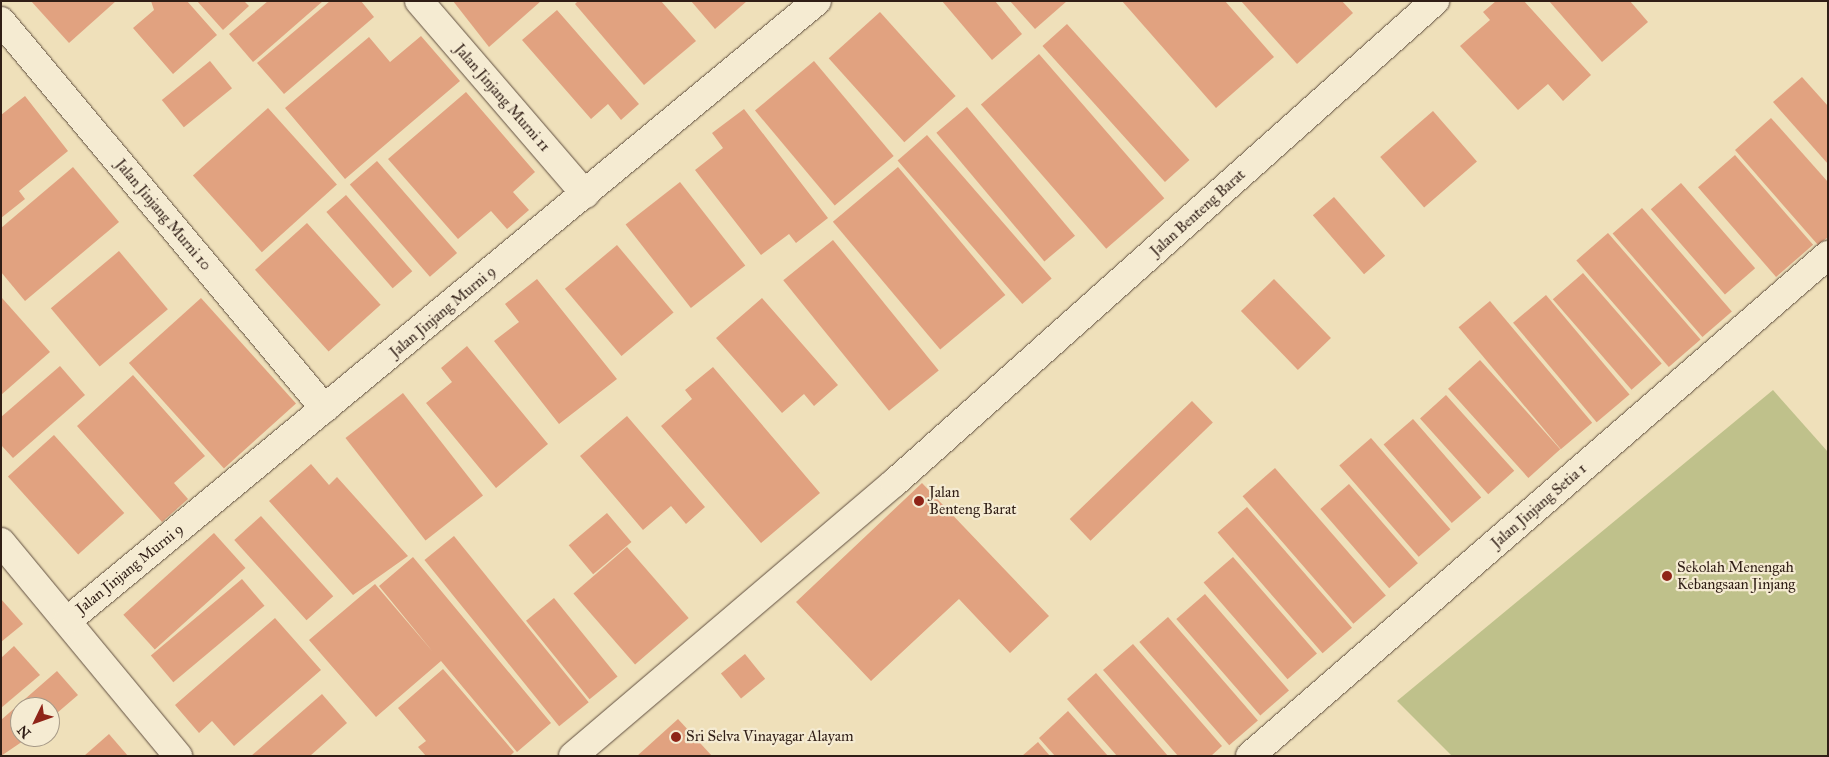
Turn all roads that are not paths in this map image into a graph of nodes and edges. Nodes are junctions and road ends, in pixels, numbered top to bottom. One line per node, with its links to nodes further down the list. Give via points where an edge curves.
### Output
1 (419, 1): 5 (street, Jalan Jinjang Murni 11)
2 (817, 1): 5 (street, Jalan Jinjang Murni 9)
3 (1435, 1): 11 (street, Jalan Benteng Barat, via 894,483)
4 (1, 22): 7 (street, Jalan Jinjang Murni 10)
5 (585, 194): 7 (street, Jalan Jinjang Murni 9)
6 (1828, 255): 12 (street, Jalan Jinjang Setia 1)
7 (325, 409): 9 (street, Jalan Jinjang Murni 9)
8 (1, 542): 9 (street)
9 (67, 621): 10 (street)
10 (178, 756)
11 (574, 756)
12 (1250, 756)

